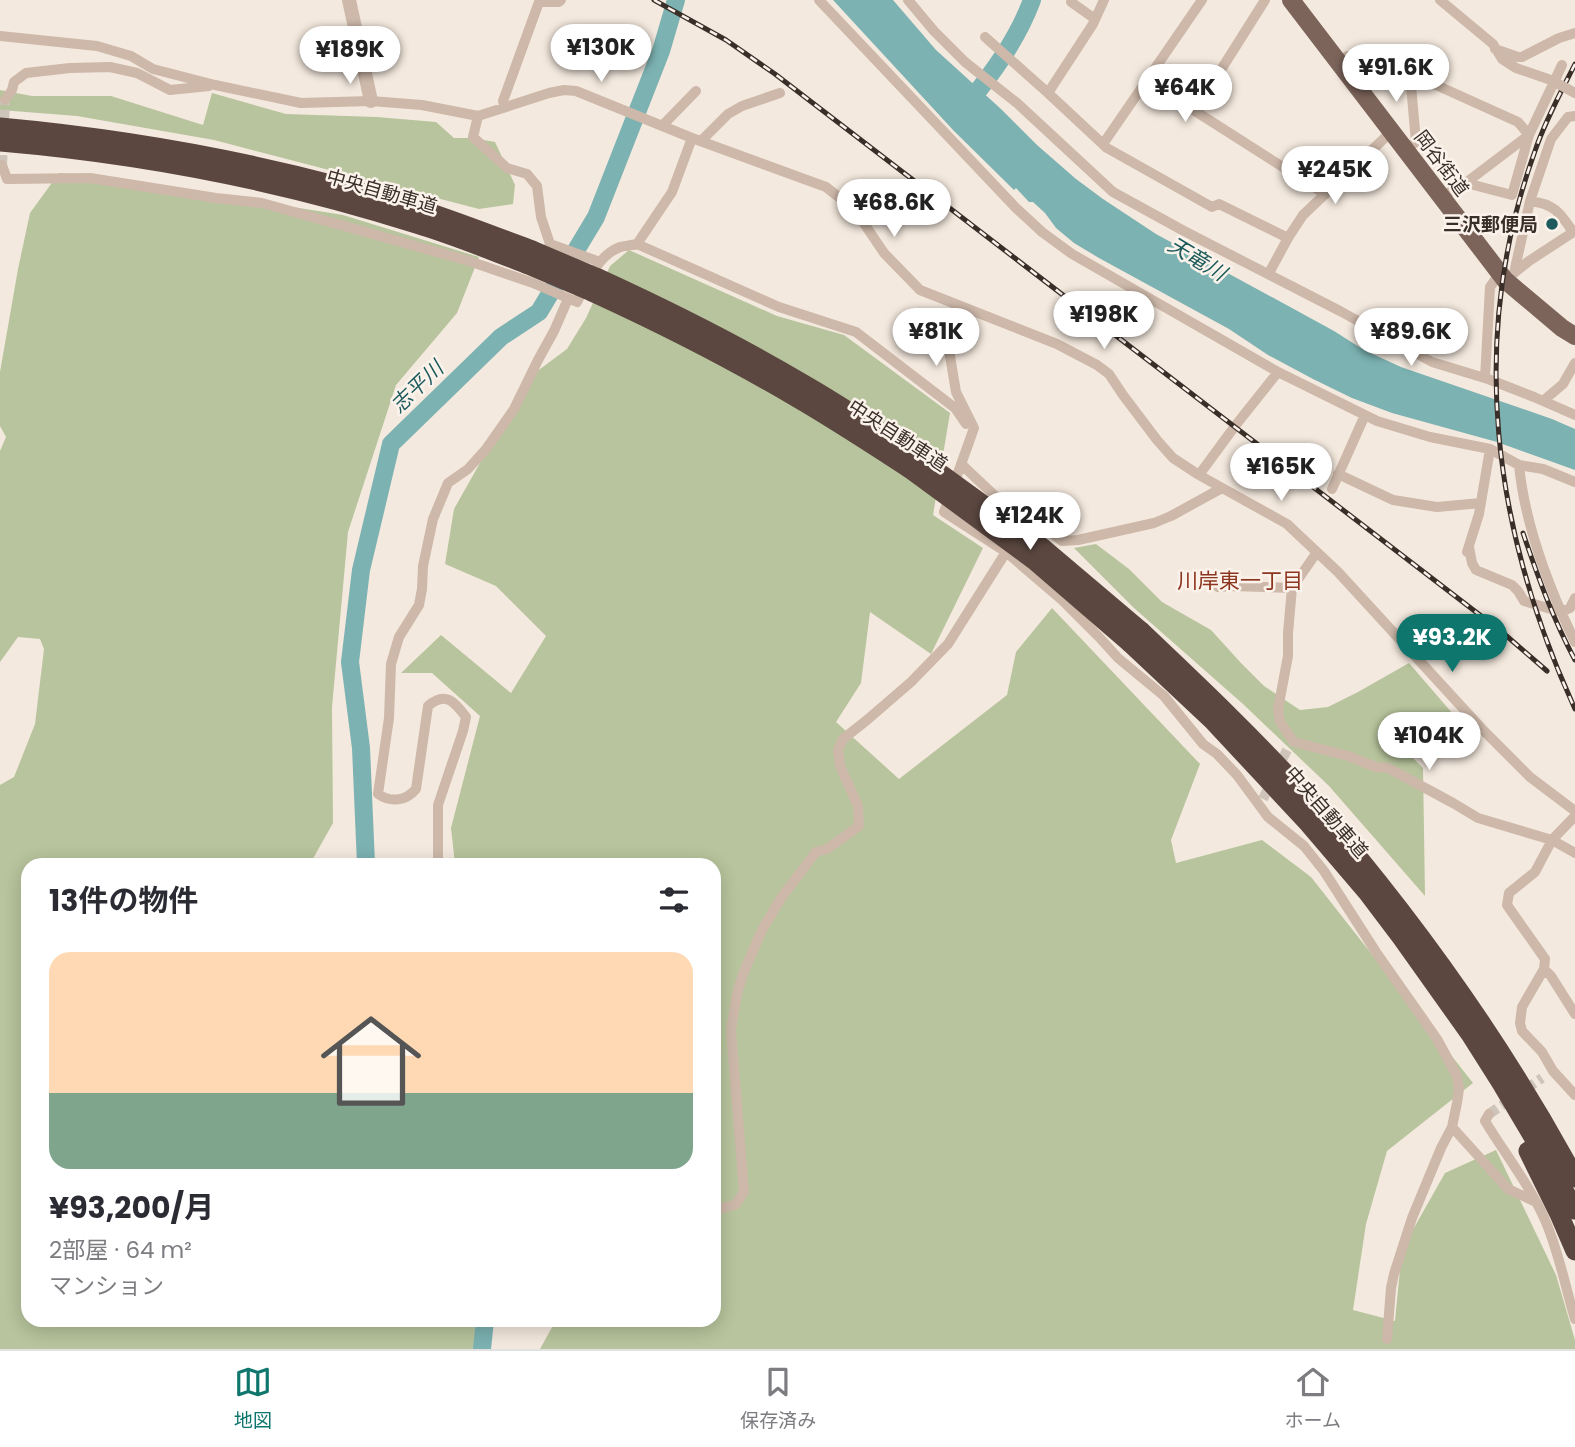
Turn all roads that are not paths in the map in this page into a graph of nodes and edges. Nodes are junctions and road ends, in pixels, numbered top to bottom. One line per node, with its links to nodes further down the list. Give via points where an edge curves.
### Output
1 (349, 0): 25 (street)
2 (561, 0): 26 (street, via 539,2 503,101)
3 (819, 0): 54 (street, via 1042,232 1072,254)
4 (908, 0): 46 (street, via 965,62 1017,103 1113,192)
5 (1104, 0): 11 (street)
6 (1202, 0): 35 (street)
7 (1265, 0): 39 (street, via 1195,111)
8 (1291, 0): 16 (main road, 岡谷街道)
9 (1440, 0): 15 (street)
10 (1071, 2): 11 (street)
11 (1095, 19): 22 (street)
12 (1575, 33): 15 (street, via 1522,57)
13 (0, 36): 19 (street, via 97,46 131,56 153,69)
14 (985, 37): 22 (street)
15 (1495, 49): 23 (street, bridge, via 1516,68)
16 (1337, 62): 18 (street, via 1348,56); 31 (main road, 岡谷街道)
17 (1562, 65): 32 (street)
18 (1414, 75): 32 (street, via 1518,122); 36 (street, via 1410,85 1416,142)
19 (215, 85): 24 (street, via 170,90 137,73 110,67 70,68 26,74 14,82); 25 (street, via 301,103)
20 (696, 90): 29 (street)
21 (780, 93): 33 (street, via 741,106)
22 (1048, 93): 35 (street)
23 (1575, 93)
24 (5, 100)
25 (371, 102): 27 (street, via 422,104)
26 (505, 107): 27 (street); 29 (street, via 549,93 576,91)
27 (478, 116): 45 (street, via 473,137 506,168 527,174 537,186 541,217)
28 (1575, 116): 41 (street, via 1567,117 1552,139)
29 (662, 126): 33 (street)
30 (0, 127): 45 (highway, 中央自動車道, via 127,142 305,177 424,211)
31 (1391, 132): 36 (main road, 岡谷街道); 39 (street)
32 (1529, 135): 38 (street); 38 (street, via 1512,194)
33 (696, 140): 44 (street, via 672,192); 51 (street, via 826,187 855,210 884,253 920,290)
34 (0, 142): 45 (highway, 中央自動車道, via 195,168)
35 (1104, 144): 43 (street, via 1212,207 1219,204)
36 (1405, 150): 40 (main road, 岡谷街道)
37 (2, 165): 49 (street, via 7,179 90,178 262,203 469,261)
38 (1466, 183): 40 (street)
39 (1325, 194): 43 (street, via 1303,215)
40 (1440, 195): 47 (main road, 岡谷街道)
41 (1530, 201): 42 (street, via 1558,210); 47 (street)
42 (1574, 231): 47 (street)
43 (1288, 239): 46 (street)
44 (637, 244): 48 (street, via 609,254); 59 (street, via 779,307 856,332 955,408)
45 (536, 253): 48 (highway, 中央自動車道, bridge); 48 (street); 49 (street)
46 (1269, 273): 55 (street, via 1432,362)
47 (1506, 275): 52 (main road, 岡谷街道); 55 (street, via 1490,287)
48 (597, 277): 50 (street, via 577,302); 75 (highway, 中央自動車道, bridge, via 655,321 915,463 1043,548)
49 (533, 284): 50 (street)
50 (568, 299): 83 (street, via 514,409 486,449 448,483 433,519 419,606 399,637 391,664 378,794 385,799 410,797 416,789 428,706 435,699 446,698 466,717 438,805)
51 (957, 305): 59 (street, via 947,338 956,392 974,428); 64 (street, via 1057,344 1097,365 1109,374 1173,458)
52 (1575, 336)
53 (1575, 363): 56 (street, via 1563,384)
54 (1278, 372): 57 (street); 64 (street)
55 (1485, 378): 56 (street)
56 (1543, 401): 58 (street)
57 (1365, 415): 60 (street, via 1430,437); 63 (street)
58 (1575, 415)
59 (971, 438): 61 (street)
60 (1490, 449): 62 (street); 68 (street)
61 (961, 464): 66 (street, via 995,496 1062,541 1154,523); 69 (street, via 944,512)
62 (1519, 465): 65 (street); 74 (street, via 1542,565)
63 (1338, 474): 67 (street); 68 (street, via 1393,500 1437,507)
64 (1199, 475): 66 (street)
65 (1575, 482)
66 (1222, 488): 70 (street, via 1286,524)
67 (1332, 489)
68 (1481, 503): 74 (street, via 1468,551 1476,570 1511,585 1524,601)
69 (1006, 552): 90 (street, via 1164,696 1203,744 1261,802 1268,817 1304,846 1324,871 1437,1038 1457,1076); 94 (street, via 948,645 843,739 838,750 858,806 859,826 816,852 781,898 743,974 731,1030 744,1192 735,1205)
70 (1317, 552): 72 (street); 78 (street, via 1520,768)
71 (1217, 587): 72 (street)
72 (1292, 589): 81 (street, via 1288,656 1278,709 1291,746 1388,768 1478,818)
73 (1575, 598): 74 (street, via 1570,608)
74 (1561, 612): 76 (street)
75 (1135, 637): 77 (highway, 中央自動車道); 80 (highway, 中央自動車道)
76 (1575, 642)
77 (1224, 711): 91 (highway, via 1310,792 1418,921 1484,1015); 92 (highway, 中央自動車道, via 1308,798 1414,928 1513,1072)
78 (1575, 811)
79 (1575, 816): 81 (street)
80 (1308, 823): 95 (highway, 中央自動車道, via 1367,892 1470,1034); 96 (highway, via 1465,1045 1523,1142)
81 (1552, 840): 82 (street); 84 (street, via 1535,872 1509,893 1507,905 1545,959)
82 (1575, 853)
83 (438, 858)
84 (1544, 969): 85 (street); 86 (street, via 1522,1007 1520,1023)
85 (1575, 1014)
86 (1553, 1071): 87 (street); 88 (street)
87 (1542, 1078)
88 (1575, 1095)
89 (1489, 1114): 93 (street, via 1485,1121)
90 (1452, 1126): 93 (street, via 1508,1189); 98 (street, via 1412,1218 1394,1274)
91 (1575, 1165)
92 (1575, 1178)
93 (1536, 1202): 97 (street)
94 (721, 1208)
95 (1575, 1210)
96 (1575, 1251)
97 (1575, 1319)
98 (1387, 1339)

